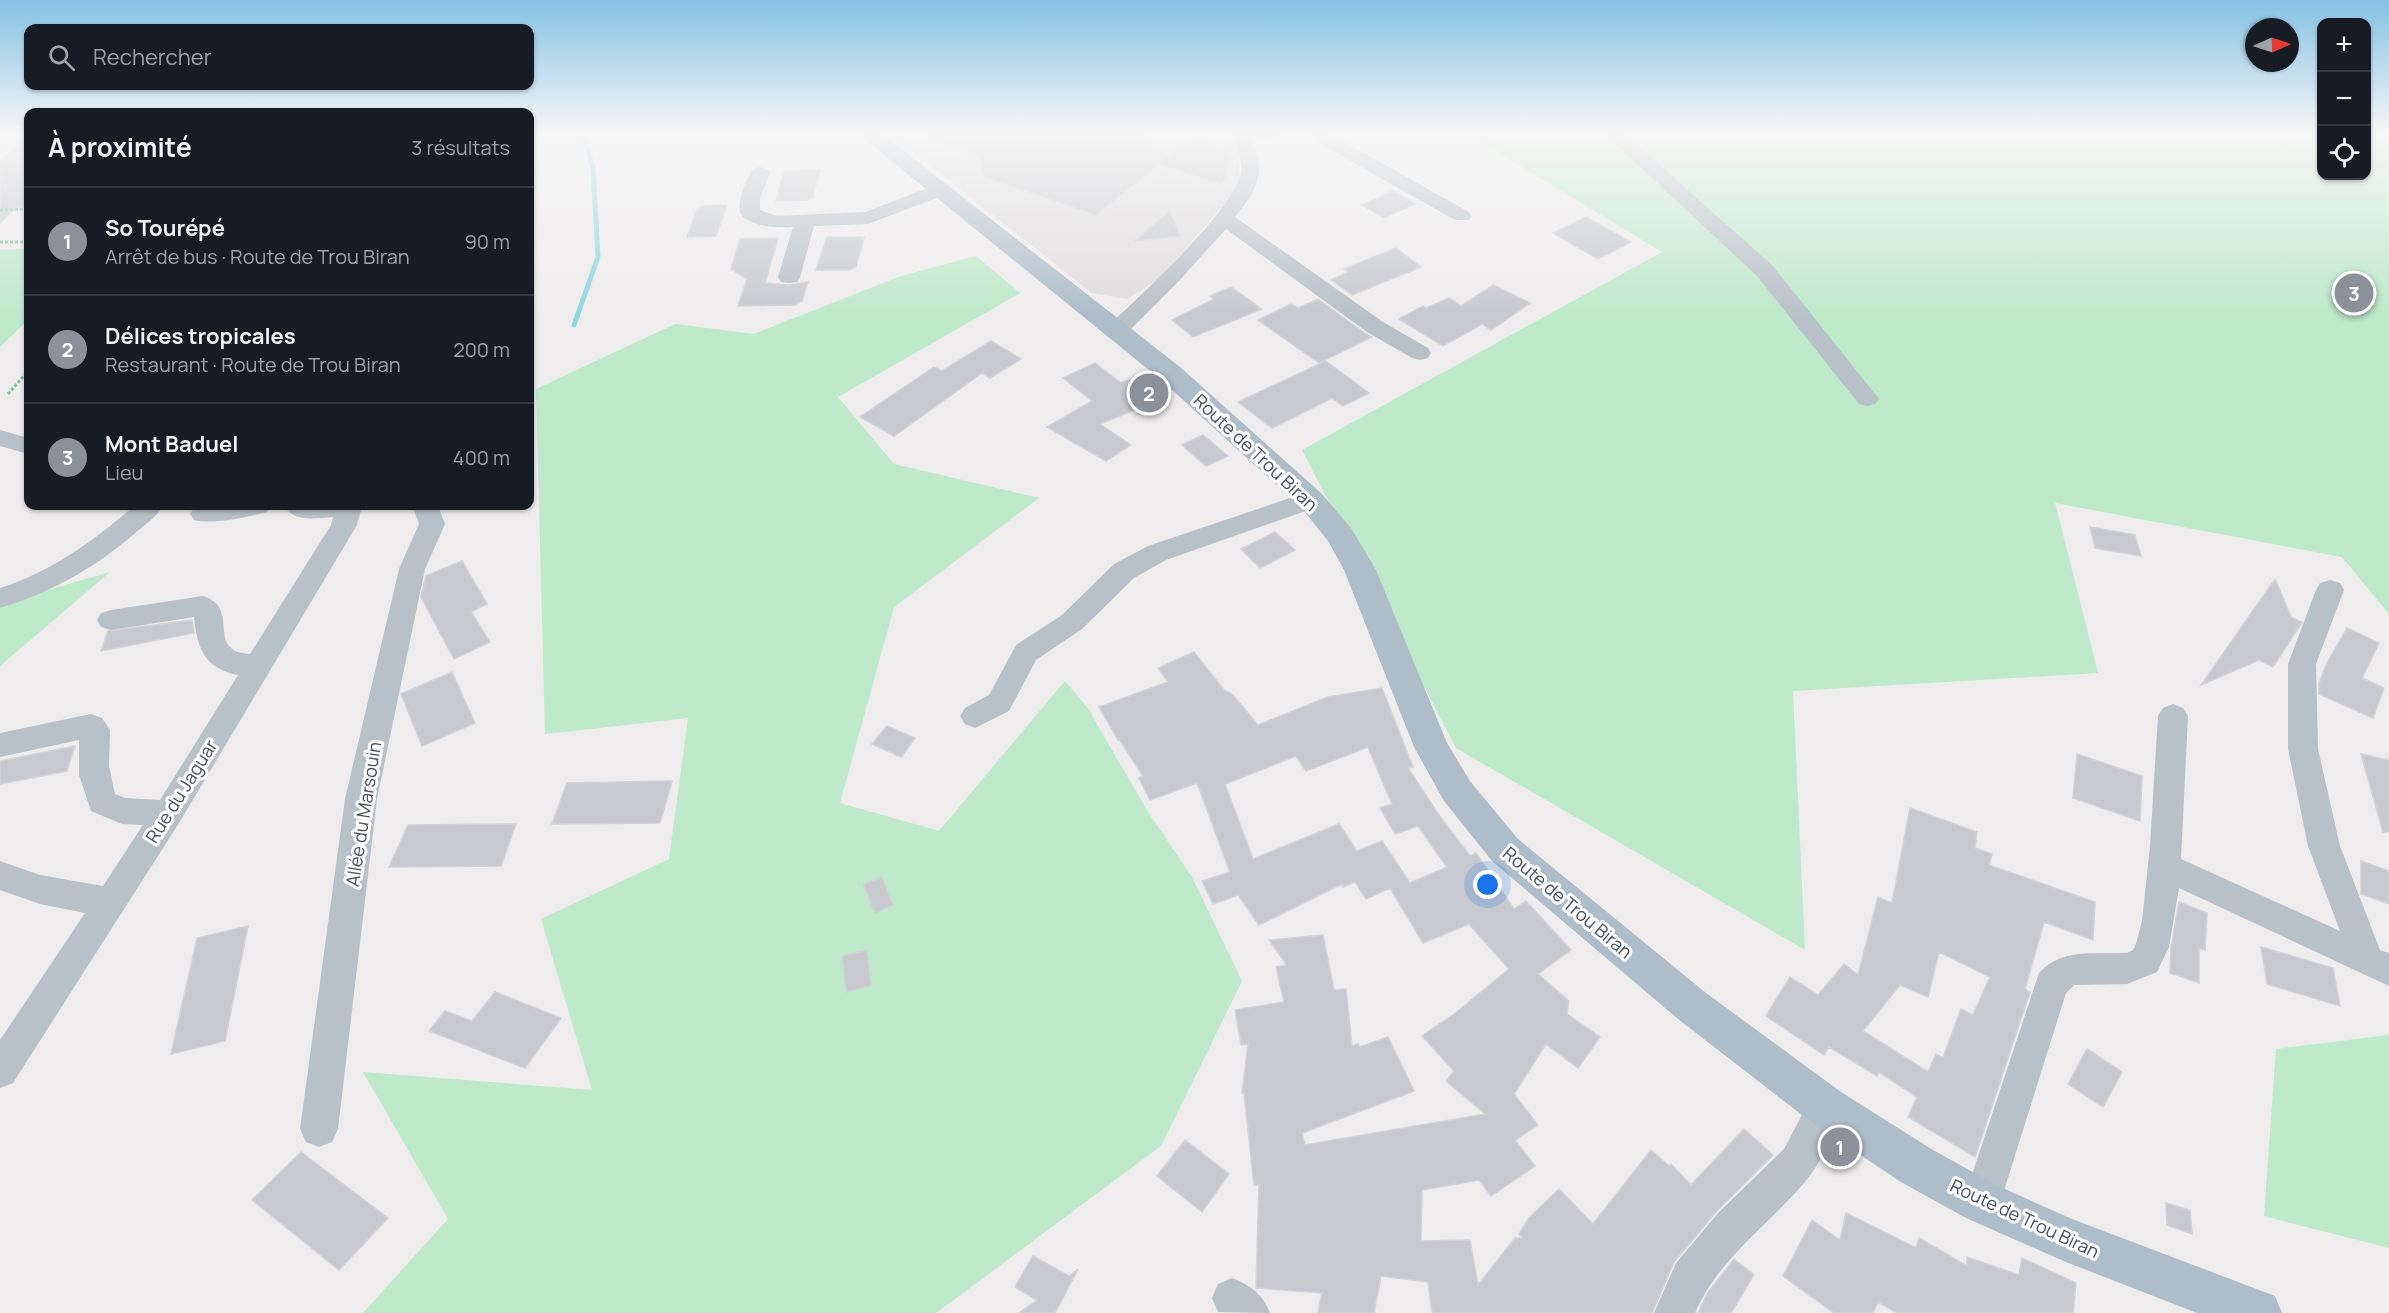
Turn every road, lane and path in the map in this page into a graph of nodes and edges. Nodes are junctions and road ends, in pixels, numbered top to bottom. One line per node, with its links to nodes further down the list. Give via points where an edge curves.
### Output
1 (751, 194): 11 (street, via 750,213 775,222)
2 (929, 194): 11 (street, via 868,218)
3 (945, 194): 15 (main road, Route de Trou Biran)
4 (1242, 194): 10 (street)
5 (1424, 194): 9 (street)
6 (1685, 194): 19 (street, via 1765,271)
7 (0, 210): 8 (path)
8 (24, 210)
9 (1462, 216)
10 (1223, 218): 15 (street, via 1165,284); 16 (street, via 1375,327)
11 (805, 222): 14 (street)
12 (0, 242): 13 (path)
13 (24, 243)
14 (789, 277)
15 (1116, 331): 22 (main road, Route de Trou Biran, via 1170,373)
16 (1420, 353)
17 (24, 376): 18 (path)
18 (8, 394)
19 (1867, 399)
20 (0, 438): 21 (street)
21 (24, 445)
22 (1311, 500): 32 (street, via 1157,553 1124,571 1072,622 1026,653 999,702); 41 (main road, Route de Trou Biran, via 1340,536 1360,570 1431,747 1457,791 1505,850 1692,1006)
23 (145, 510): 29 (street, via 59,574)
24 (231, 510): 27 (street)
25 (348, 510): 31 (street, Rue du Jaguar, via 344,525)
26 (427, 510): 42 (street, Allée du Marsouin, via 432,524 412,569 361,799)
27 (204, 514)
28 (2330, 590): 39 (street, via 2302,664 2303,749 2324,846)
29 (0, 598)
30 (111, 620): 31 (street, via 203,606 208,610 208,625 221,658)
31 (258, 666): 35 (street, Rue du Jaguar)
32 (975, 716)
33 (2173, 716): 36 (street)
34 (0, 745): 35 (street, via 92,726 94,781 102,802 122,811)
35 (168, 814): 38 (street, Rue du Jaguar)
36 (2166, 867): 39 (street); 43 (street, via 2153,948 2146,961 2115,969 2080,968 2063,972 2051,984)
37 (0, 875): 38 (street, via 24,887)
38 (110, 901): 40 (street, Rue du Jaguar)
39 (2378, 964)
40 (0, 1071)
41 (1826, 1107): 43 (main road, Route de Trou Biran, via 1917,1166); 44 (street, via 1797,1162 1733,1226 1690,1277)
42 (318, 1129)
43 (1982, 1202): 45 (main road, Route de Trou Biran)
44 (1674, 1313)
45 (2258, 1313)

